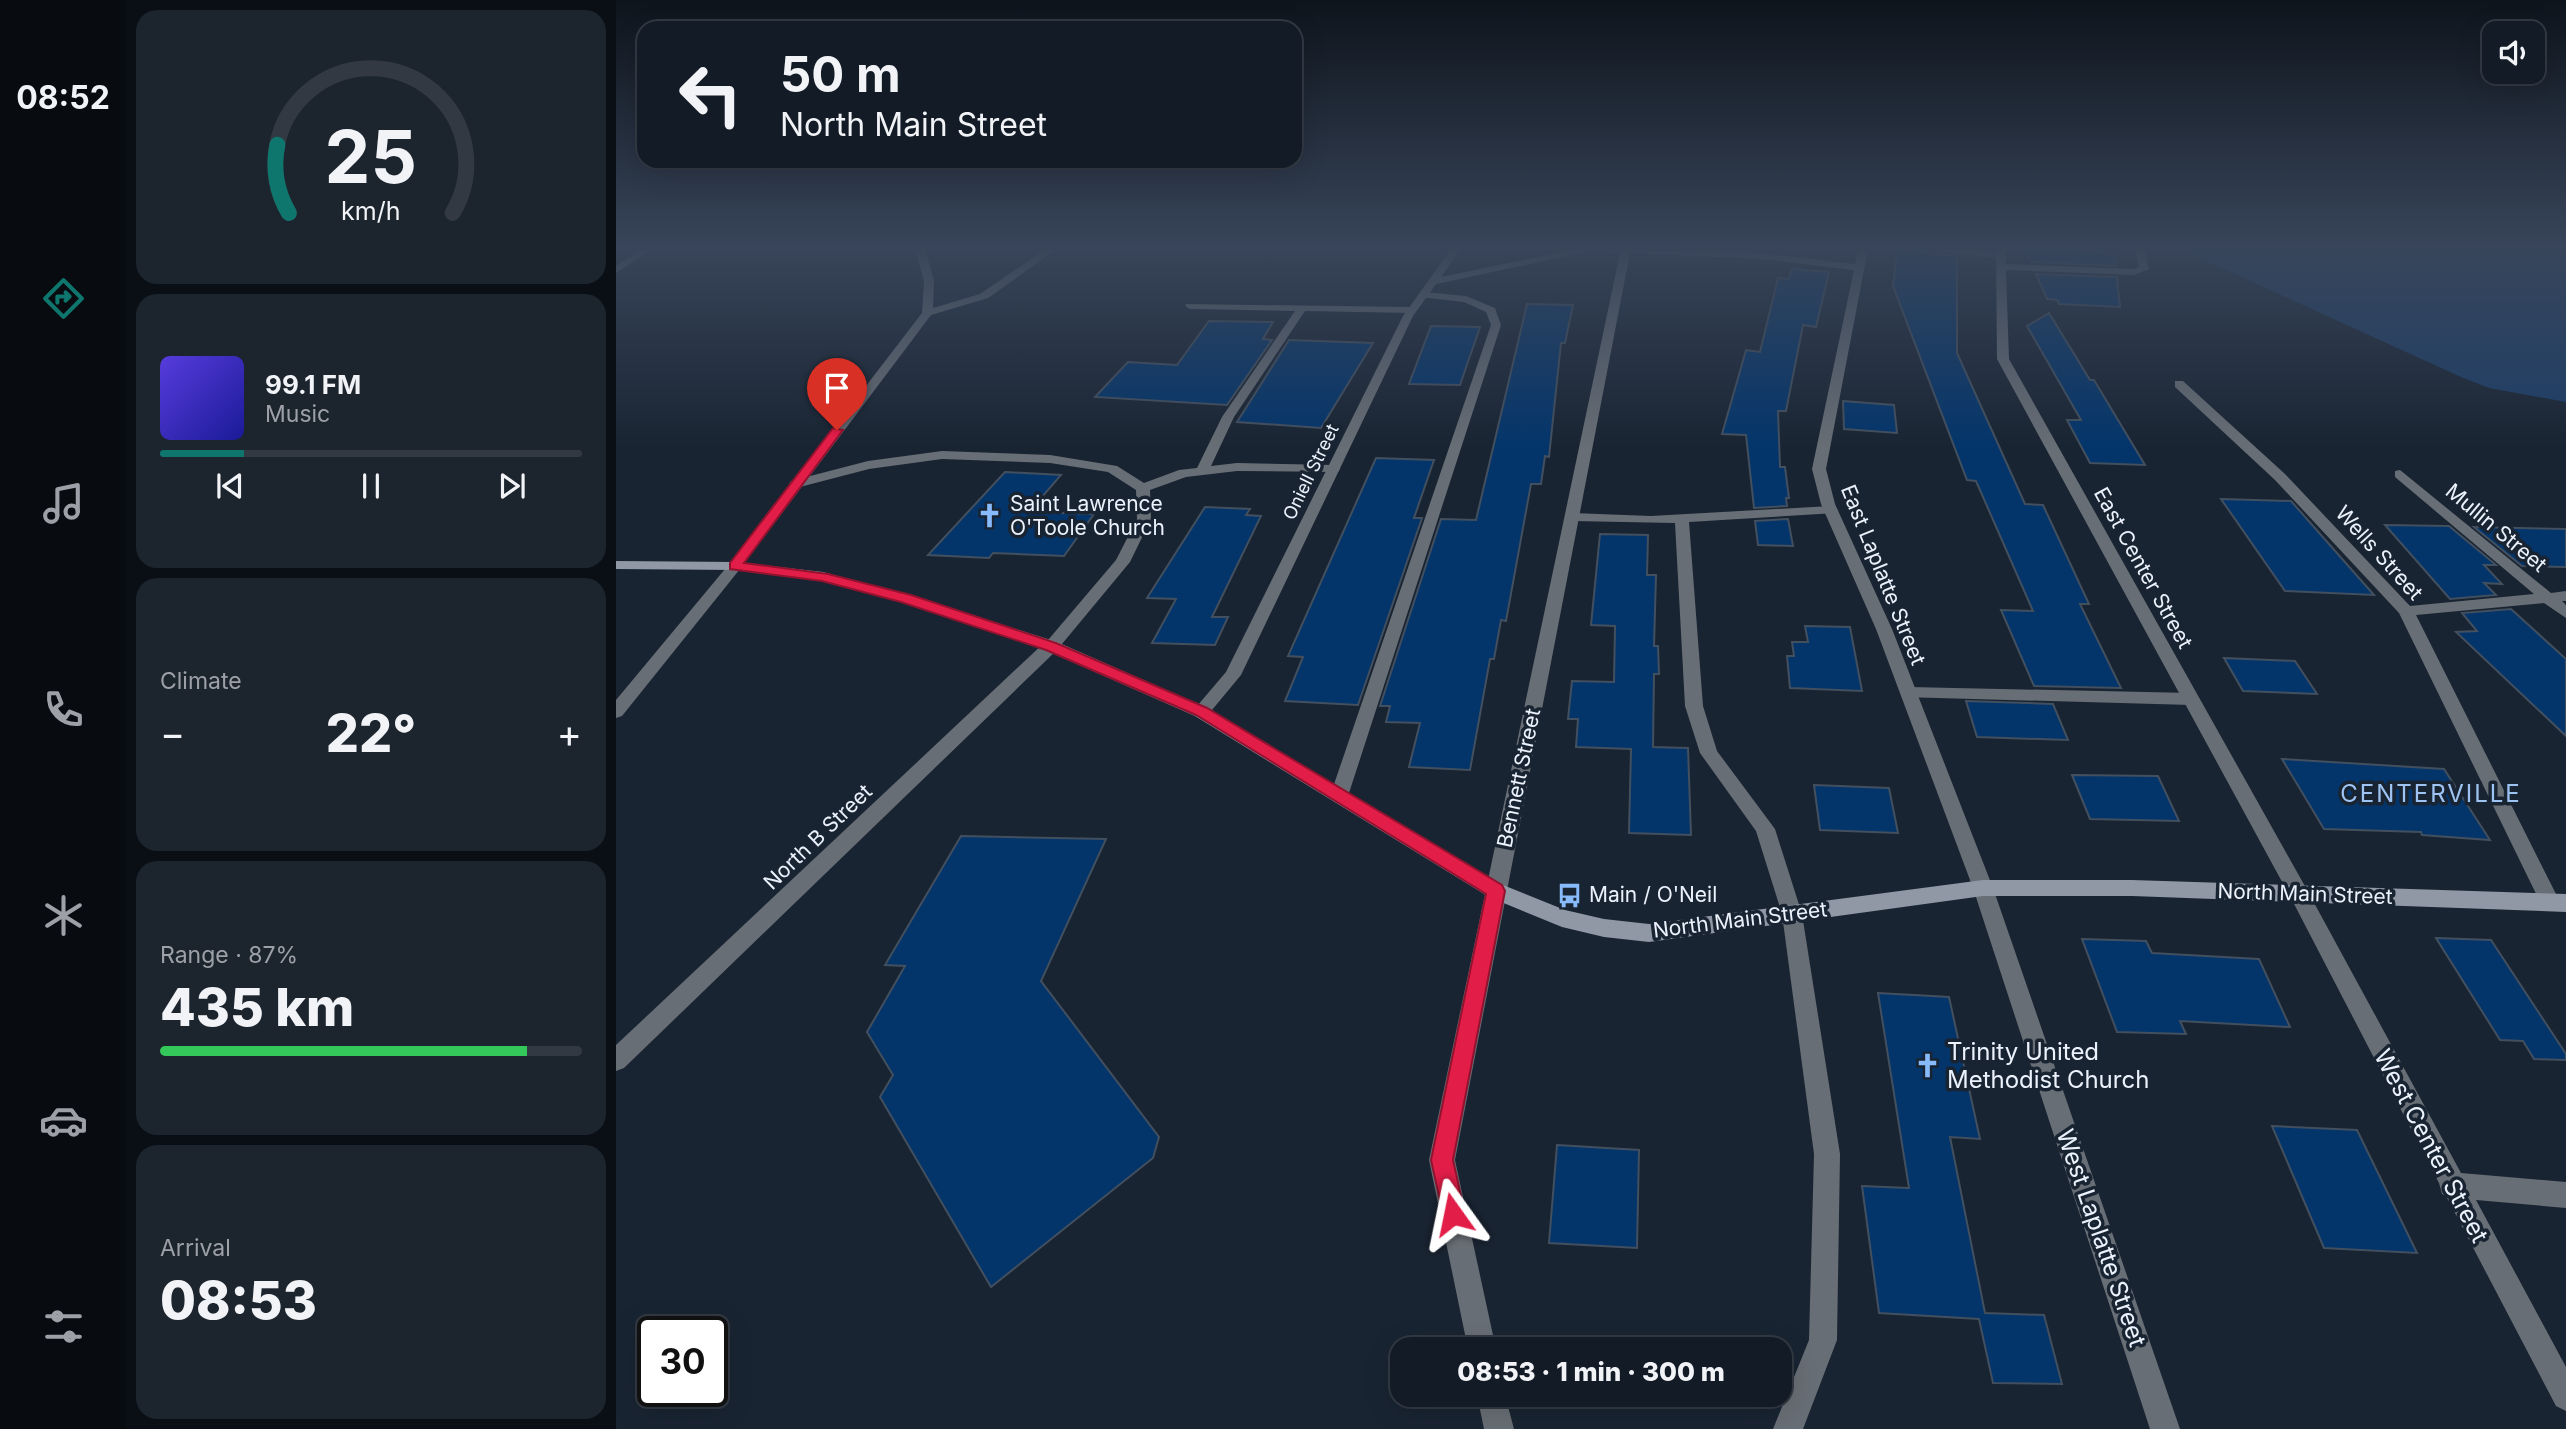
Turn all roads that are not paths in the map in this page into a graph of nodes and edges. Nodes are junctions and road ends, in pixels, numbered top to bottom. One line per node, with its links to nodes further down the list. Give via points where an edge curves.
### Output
1 (925, 316): 12 (street)
2 (1296, 316): 10 (street, via 1228,418)
3 (1409, 316): 9 (street, Oniell Street)
4 (1493, 316): 28 (street, via 1496,325)
5 (1613, 316): 15 (street, Bennett Street)
6 (1848, 316): 14 (street, East Laplatte Street, via 1819,469)
7 (2002, 316): 25 (street, East Center Street, via 2003,359)
8 (2179, 384): 21 (street, Wells Street, via 2280,477)
9 (1334, 469): 10 (street); 27 (street, Oniell Street, via 1233,675)
10 (1202, 471): 13 (street)
11 (2400, 474): 20 (street, Mullin Street)
12 (796, 484): 13 (street, via 869,465 942,456 1050,458 1112,469); 18 (street)
13 (1143, 488): 23 (street, North B Street, via 1144,519 1123,562)
14 (1831, 510): 16 (street); 24 (street, East Laplatte Street)
15 (1572, 517): 16 (street); 30 (street, Bennett Street)
16 (1682, 518): 33 (street, via 1694,706 1709,752 1765,829)
17 (616, 565): 18 (main road, North Main Street)
18 (735, 566): 23 (main road, North Main Street, via 835,580 906,598); 26 (street)
19 (2566, 596): 20 (street)
20 (2547, 598): 21 (street); 22 (street, Mullin Street)
21 (2406, 611): 32 (street, Wells Street)
22 (2566, 613)
23 (1051, 646): 27 (main road, North Main Street); 34 (street, North B Street)
24 (1909, 693): 25 (street); 29 (street, East Laplatte Street)
25 (2191, 699): 31 (street, East Center Street)
26 (616, 712)
27 (1201, 712): 28 (main road, North Main Street)
28 (1340, 793): 30 (main road, North Main Street)
29 (1983, 888): 31 (main road, North Main Street); 33 (main road, North Main Street); 42 (street, West Laplatte Street)
30 (1496, 891): 33 (main road, North Main Street, via 1562,918 1649,933); 37 (street, Bennett Street, via 1442,1160)
31 (2299, 894): 32 (main road, North Main Street); 35 (street, West Center Street)
32 (2558, 903)
33 (1792, 914): 41 (street, via 1827,1154 1823,1340)
34 (616, 1060)
35 (2451, 1185): 36 (street); 38 (street, West Center Street)
36 (2566, 1195)
37 (1479, 1337)
38 (2566, 1396)
39 (1494, 1407): 40 (street)
40 (1499, 1429)
41 (1788, 1429)
42 (2165, 1429)

